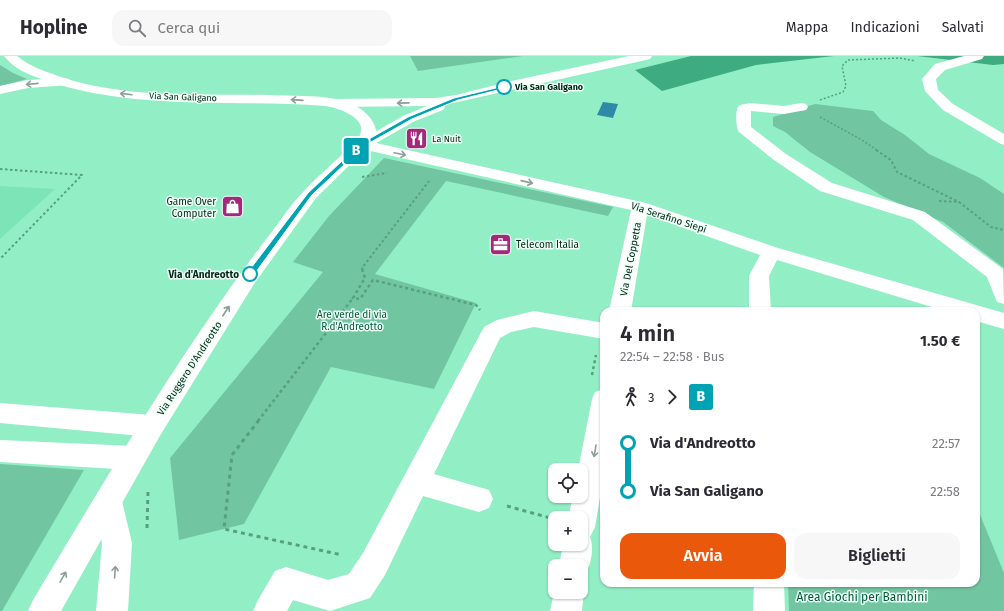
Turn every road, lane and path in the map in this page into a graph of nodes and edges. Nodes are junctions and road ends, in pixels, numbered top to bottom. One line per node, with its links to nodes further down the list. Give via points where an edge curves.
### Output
1 (10, 56): 5 (street, Via San Galigano, via 24,68)
2 (646, 56): 7 (street, Via San Galigano)
3 (978, 56): 4 (street)
4 (940, 67): 9 (path, via 900,58 848,60 842,66 846,86 843,92); 10 (street, via 929,79 932,91 948,107)
5 (64, 82): 6 (street, one-way to 6, via 28,84); 8 (street, Via San Galigano, one-way to 5, via 296,100 128,95)
6 (0, 90)
7 (456, 99): 8 (street, Via San Galigano, one-way to 8, via 436,102); 11 (street, Via Ruggero D'Andreotto, via 410,118)
8 (336, 104): 11 (street, Via Ruggero D'Andreotto, via 355,111 368,124 369,131)
9 (801, 107): 16 (path, via 862,140 891,160 897,172); 20 (street, via 784,110 750,107 744,109 744,129 826,188 919,216 996,274)
10 (1004, 140)
11 (362, 145): 12 (street, Via Serafino Siepi, one-way to 12); 31 (street, Via Ruggero D'Andreotto, one-way to 11, via 272,243 310,194)
12 (443, 163): 17 (street, Via Serafino Siepi, one-way to 17); 21 (path, via 362,268 365,278)
13 (0, 169): 19 (path, via 82,175)
14 (390, 173): 15 (path)
15 (360, 178)
16 (959, 202)
17 (640, 207): 18 (street, Via Serafino Siepi); 22 (street, Via Del Coppetta)
18 (771, 252): 23 (street, via 759,276); 24 (street, Via Serafino Siepi)
19 (0, 260)
20 (1004, 297)
21 (353, 298): 27 (path, via 360,299 373,280 476,305); 41 (path, via 232,455 224,529)
22 (621, 307)
23 (760, 307)
24 (957, 307)
25 (980, 314): 26 (street)
26 (1004, 321)
27 (498, 330): 28 (street, via 534,319); 34 (street, via 492,333)
28 (600, 330)
29 (0, 414): 31 (street)
30 (600, 421): 38 (street, one-way to 38)
31 (152, 426): 33 (street, Via Ruggero D'Andreotto)
32 (0, 451): 33 (street)
33 (133, 458): 37 (street, Via Ruggero D'Andreotto)
34 (416, 482): 36 (street); 46 (street, via 374,564 358,586 328,596 286,582)
35 (149, 487): 40 (path)
36 (479, 499): 39 (path)
37 (108, 501): 44 (street, Via Ruggero D'Andreotto, one-way to 37); 45 (street, one-way to 37, via 117,543)
38 (584, 511)
39 (548, 517)
40 (146, 535)
41 (309, 546)
42 (769, 587): 48 (street)
43 (568, 599): 47 (street)
44 (44, 611)
45 (112, 611)
46 (269, 611)
47 (566, 611)
48 (769, 611)

